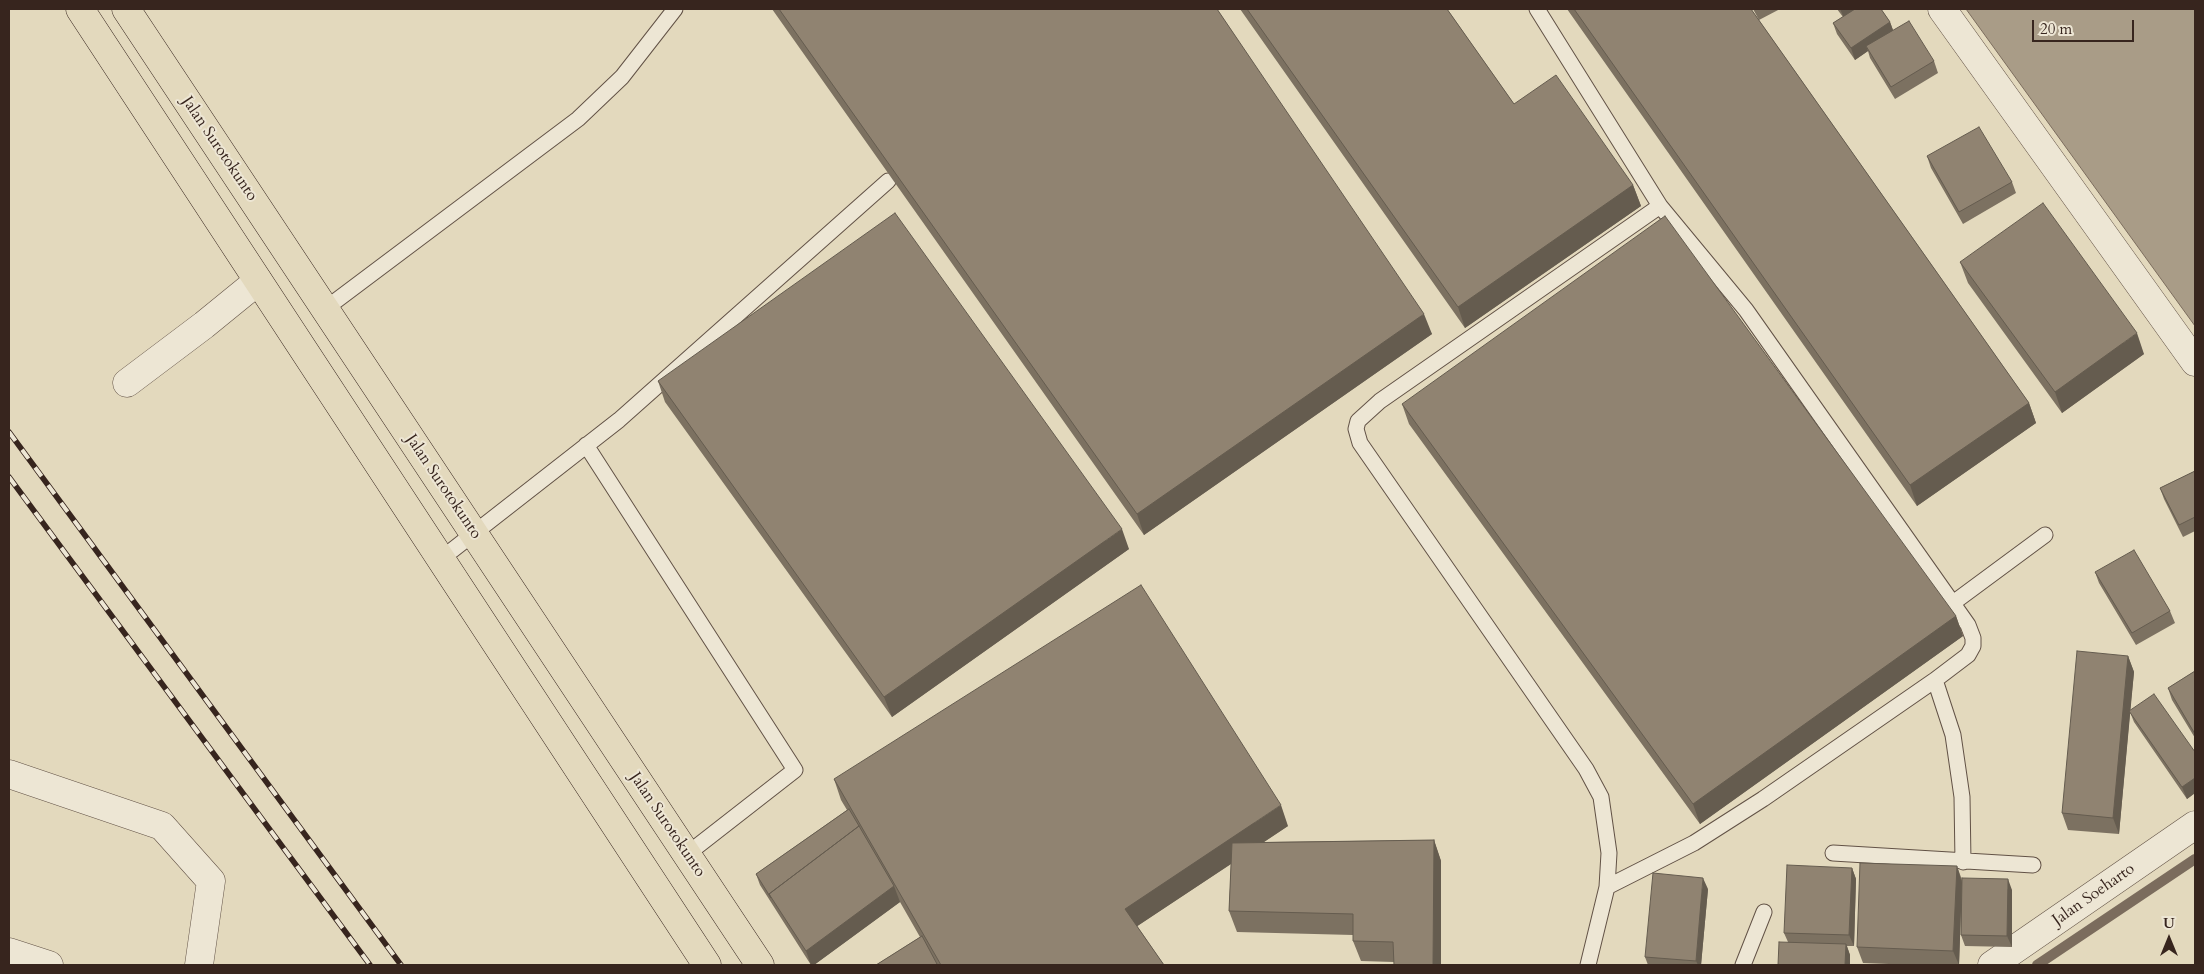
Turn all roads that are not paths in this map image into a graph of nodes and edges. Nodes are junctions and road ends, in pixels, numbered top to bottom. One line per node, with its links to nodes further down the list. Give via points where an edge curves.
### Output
1 (80, 9): 8 (main road)
2 (126, 9): 9 (main road, Jalan Surotokunto)
3 (675, 9): 9 (lane, via 622,77 578,119)
4 (1537, 9): 7 (lane)
5 (1942, 9): 10 (street)
6 (888, 181): 12 (lane, via 619,420)
7 (1660, 206): 16 (lane, via 1746,310); 24 (lane, via 1380,402 1358,421 1356,429 1360,443 1586,768 1601,797 1609,854)
8 (258, 281): 11 (street); 15 (main road)
9 (325, 309): 13 (main road, Jalan Surotokunto)
10 (2195, 362)
11 (128, 383)
12 (586, 445): 13 (lane); 21 (lane, via 795,770)
13 (474, 534): 15 (lane); 21 (main road, Jalan Surotokunto)
14 (2045, 535): 16 (lane)
15 (440, 559): 29 (main road)
16 (1953, 603): 17 (lane, via 1968,625 1973,646 1968,654)
17 (1935, 680): 22 (lane, via 1954,744 1962,797); 24 (lane, via 1764,799 1694,843)
18 (9, 774): 28 (street, via 162,826 211,881)
19 (2195, 825): 33 (street, Jalan Soeharto)
20 (1833, 853): 22 (lane)
21 (686, 855): 30 (main road, Jalan Surotokunto)
22 (1963, 862): 23 (lane)
23 (2033, 865)
24 (1607, 887): 31 (lane)
25 (1764, 912): 32 (lane)
26 (9, 952): 27 (street)
27 (49, 965)
28 (198, 965)
29 (707, 965)
30 (760, 965)
31 (1588, 965)
32 (1742, 965)
33 (1992, 965)

